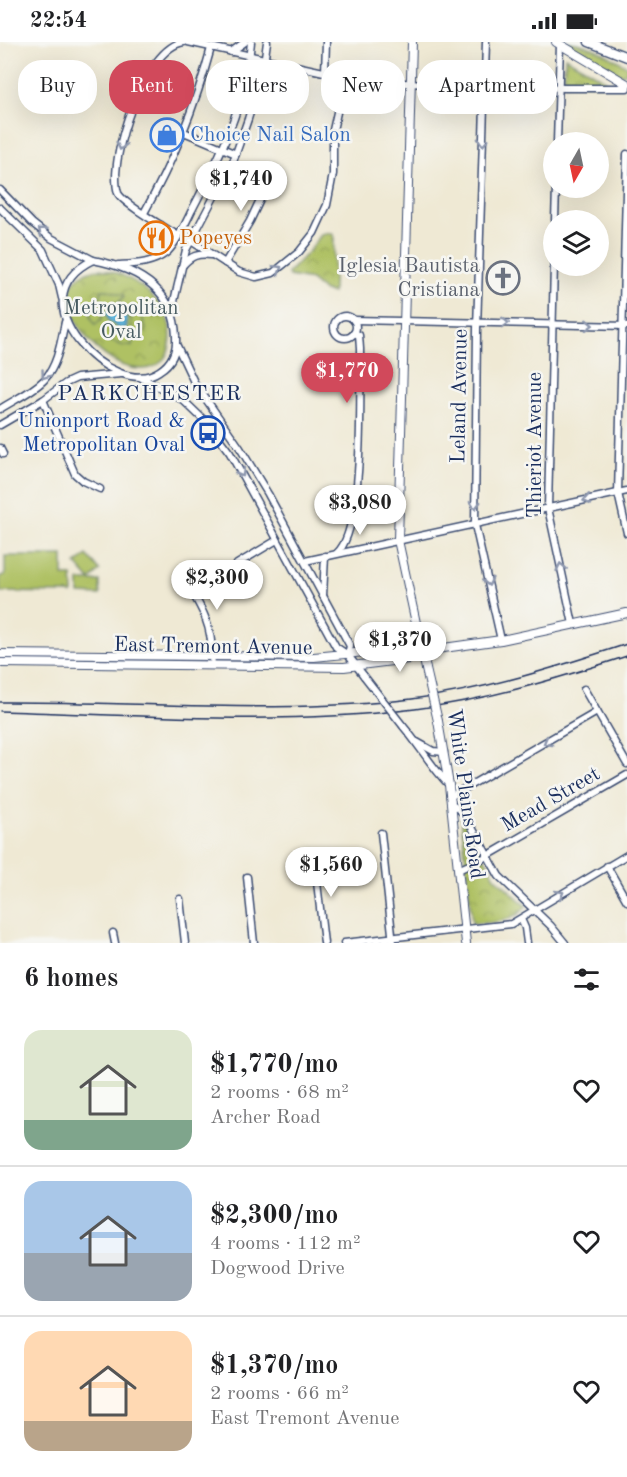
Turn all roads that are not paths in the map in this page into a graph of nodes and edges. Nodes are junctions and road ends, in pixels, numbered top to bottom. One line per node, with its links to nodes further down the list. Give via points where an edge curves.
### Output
1 (186, 42): 11 (street); 34 (street, one-way to 34, via 163,52 145,78 130,110 121,145 118,193)
2 (245, 42): 12 (street)
3 (251, 42): 13 (street)
4 (267, 42): 15 (street)
5 (326, 42): 16 (street)
6 (412, 42): 20 (main road, White Plains Road)
7 (486, 42): 17 (street, Leland Avenue)
8 (589, 42): 14 (highway)
9 (605, 42): 14 (highway)
10 (558, 43): 22 (main road); 23 (street)
11 (211, 48): 12 (street); 26 (street)
12 (231, 52): 13 (street)
13 (250, 56): 15 (street); 28 (street)
14 (627, 56)
15 (264, 59): 18 (street); 29 (street)
16 (325, 60)
17 (486, 60)
18 (321, 71)
19 (405, 83): 20 (street)
20 (411, 83): 21 (street); 48 (main road, White Plains Road)
21 (417, 83)
22 (627, 86): 23 (street)
23 (559, 88): 27 (street)
24 (337, 114): 41 (street, one-way to 24, via 247,275 261,277 273,273 291,260 314,233 330,191)
25 (484, 114): 50 (street, Leland Avenue, one-way to 50)
26 (184, 132): 28 (street); 34 (street)
27 (557, 132)
28 (223, 149): 29 (street); 36 (street)
29 (236, 154): 37 (street)
30 (627, 154): 52 (street)
31 (274, 170): 41 (street)
32 (0, 190): 40 (street, one-way to 32, via 51,238)
33 (0, 208): 45 (street, via 43,250)
34 (144, 213): 35 (street)
35 (161, 225): 36 (street); 38 (street)
36 (177, 235): 38 (street)
37 (191, 241): 39 (street); 43 (street)
38 (163, 254): 42 (street, via 142,264)
39 (214, 256): 41 (street); 43 (street, via 190,257)
40 (93, 260): 42 (street); 45 (street, via 72,274)
41 (225, 263)
42 (117, 265): 46 (street, via 148,281)
43 (183, 265): 46 (street)
44 (554, 276): 51 (street, Thieriot Avenue)
45 (63, 302): 49 (street)
46 (172, 310): 54 (street)
47 (354, 320): 48 (street); 53 (street); 53 (street, via 340,317 334,328 342,338)
48 (404, 320): 50 (street); 69 (main road, White Plains Road)
49 (65, 322): 55 (street, via 92,357); 58 (street, one-way to 58, via 58,354 45,379)
50 (478, 322): 51 (street, one-way to 51); 66 (street, Leland Avenue, one-way to 66)
51 (552, 324): 52 (street, one-way to 52); 65 (street, Thieriot Avenue)
52 (625, 326): 64 (street)
53 (354, 333): 70 (street, via 359,335 360,349 357,493 346,540)
54 (177, 345): 56 (street, via 162,369); 60 (street, via 194,382)
55 (126, 374): 56 (street); 57 (street, via 77,378)
56 (140, 377): 61 (street, via 197,411)
57 (43, 400): 59 (street); 62 (street, via 75,474)
58 (0, 409)
59 (0, 425)
60 (240, 448): 61 (street); 72 (street)
61 (230, 454): 68 (street, one-way to 68)
62 (100, 489)
63 (627, 491): 64 (street)
64 (618, 493): 65 (street, one-way to 65); 67 (street)
65 (548, 508): 66 (street); 77 (street, Thieriot Avenue, one-way to 65)
66 (475, 525): 69 (street); 78 (street, Leland Avenue, one-way to 78)
67 (627, 532)
68 (277, 540): 73 (street); 82 (street, via 336,647)
69 (398, 540): 70 (street); 79 (main road, White Plains Road)
70 (336, 554): 71 (street)
71 (326, 556): 72 (street); 75 (street)
72 (305, 561): 75 (street)
73 (237, 564)
74 (183, 577): 84 (street, via 208,622 213,641)
75 (323, 597): 82 (street, via 351,646)
76 (627, 613): 77 (main road, East Tremont Avenue)
77 (573, 624): 78 (main road, East Tremont Avenue)
78 (501, 640): 79 (main road, East Tremont Avenue)
79 (422, 651): 82 (main road, East Tremont Avenue, via 406,648); 87 (main road, East Tremont Avenue, via 408,659); 91 (main road, White Plains Road, bridge)
80 (0, 654): 81 (main road, East Tremont Avenue)
81 (13, 654): 83 (main road, East Tremont Avenue); 86 (main road)
82 (348, 655): 84 (main road, East Tremont Avenue); 87 (street)
83 (55, 659): 84 (main road, East Tremont Avenue); 86 (main road, East Tremont Avenue)
84 (212, 661): 87 (main road, East Tremont Avenue)
85 (0, 663): 86 (main road, East Tremont Avenue)
86 (13, 663)
87 (356, 666): 90 (street, bridge)
88 (584, 689): 89 (street)
89 (597, 712): 92 (street); 95 (street, one-way to 95)
90 (416, 742): 91 (street); 94 (street)
91 (444, 752): 94 (main road, White Plains Road)
92 (627, 764)
93 (627, 775): 99 (street, Mead Street)
94 (449, 785): 95 (main road, White Plains Road)
95 (451, 801): 99 (street, via 465,815); 101 (main road, White Plains Road)
96 (381, 833): 109 (street)
97 (627, 855): 100 (street)
98 (314, 856): 113 (street)
99 (487, 856): 101 (street, Mead Street); 105 (street, via 499,876)
100 (607, 866): 104 (street); 105 (street, one-way to 100)
101 (459, 870): 107 (main road, White Plains Road)
102 (247, 877): 112 (street)
103 (180, 899): 111 (street)
104 (627, 901)
105 (534, 910): 106 (street); 117 (street)
106 (521, 919): 107 (street, via 508,925); 116 (street)
107 (465, 930): 109 (street); 115 (main road, White Plains Road)
108 (113, 933): 110 (street)
109 (393, 940): 114 (street)
110 (115, 943)
111 (185, 943)
112 (254, 943)
113 (324, 943)
114 (344, 943)
115 (466, 943)
116 (526, 943)
117 (566, 943)

